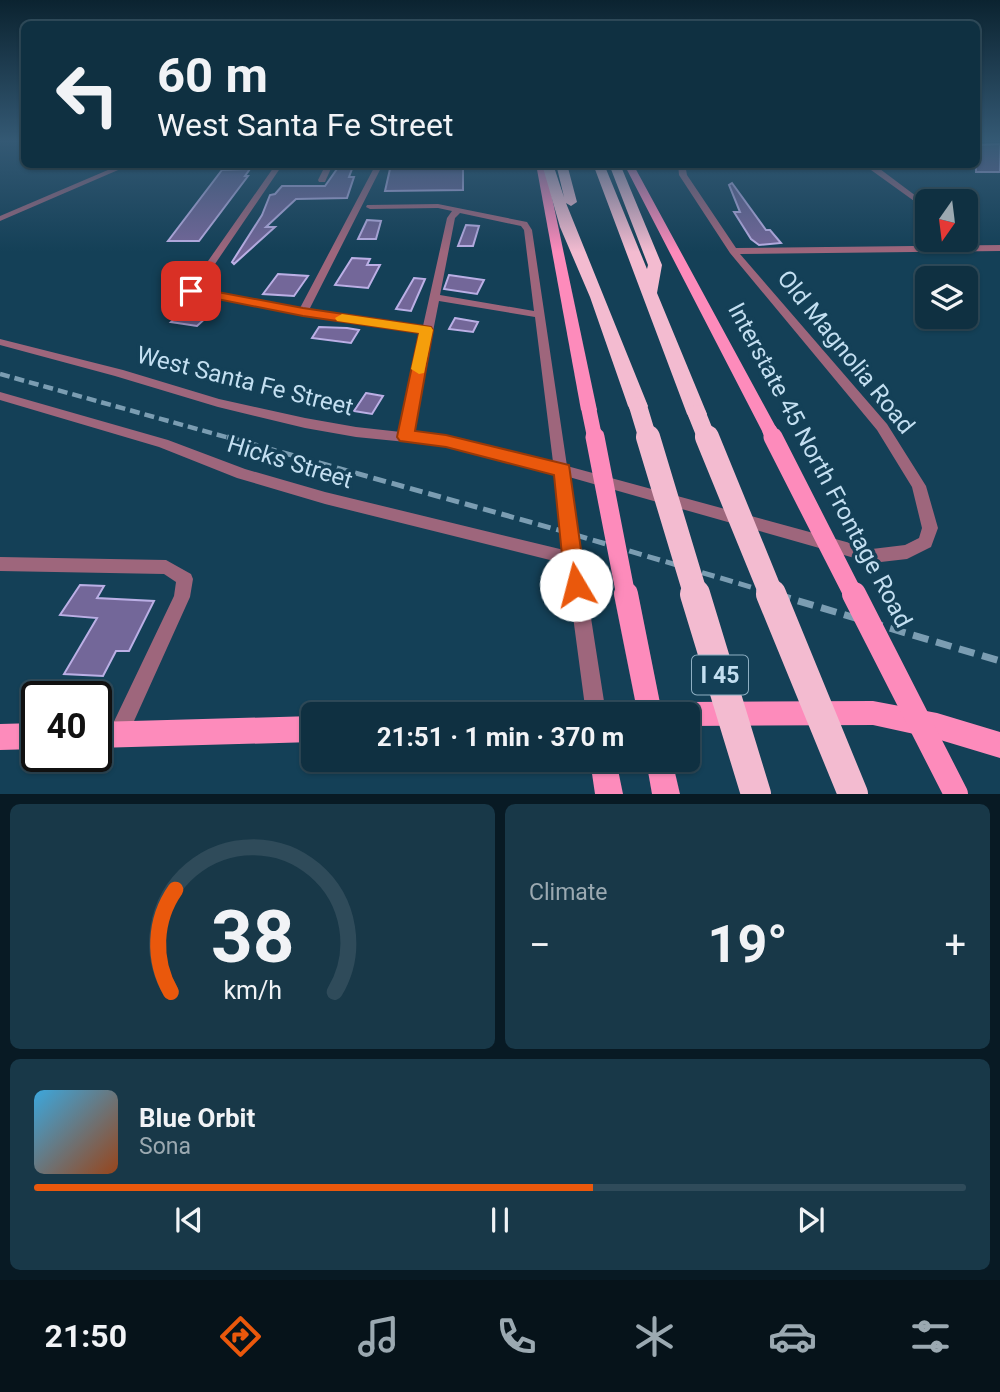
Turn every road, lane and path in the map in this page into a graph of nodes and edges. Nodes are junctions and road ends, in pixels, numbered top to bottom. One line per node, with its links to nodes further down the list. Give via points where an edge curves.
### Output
1 (98, 177): 17 (street)
2 (271, 177): 26 (street, via 191,291)
3 (323, 177): 13 (street)
4 (373, 177): 26 (street)
5 (543, 177): 36 (main road, bridge)
6 (551, 177): 25 (highway)
7 (565, 177): 25 (highway, I 45)
8 (603, 177): 23 (highway)
9 (619, 177): 23 (highway, via 654,265)
10 (635, 177): 50 (main road, Interstate 45 North Frontage Road, bridge)
11 (684, 177): 22 (street, Old Magnolia Road)
12 (884, 177): 14 (street)
13 (322, 180)
14 (915, 200)
15 (370, 207): 16 (street, via 438,206)
16 (457, 211): 18 (street); 24 (street, via 451,218)
17 (0, 219)
18 (524, 224): 27 (street)
19 (978, 247): 21 (street)
20 (1000, 248): 21 (street)
21 (981, 249): 22 (street)
22 (733, 251): 32 (street, Old Magnolia Road, via 882,427 919,486 930,528 926,542 907,552 872,556)
23 (649, 295): 49 (highway, bridge)
24 (435, 297): 27 (street); 28 (street)
25 (598, 297): 48 (highway, I 45, bridge, via 638,406)
26 (303, 312): 28 (street)
27 (540, 315): 32 (street)
28 (426, 330): 31 (street)
29 (0, 342): 31 (street, West Santa Fe Street, via 305,423)
30 (0, 396): 33 (street, Hicks Street, via 163,443 313,495)
31 (406, 437): 32 (street, West Santa Fe Street, via 446,441)
32 (562, 470): 33 (street)
33 (572, 559): 35 (street)
34 (0, 564): 38 (street, via 166,567 186,579 182,597)
35 (594, 702)
36 (648, 702)
37 (700, 714): 43 (main road, via 873,713)
38 (112, 726)
39 (301, 729): 40 (main road)
40 (112, 735)
41 (21, 736): 42 (main road)
42 (0, 737)
43 (1000, 745)
44 (605, 772): 46 (main road)
45 (662, 772): 47 (main road)
46 (609, 793)
47 (666, 793)
48 (756, 793)
49 (853, 793)
50 (956, 793)

